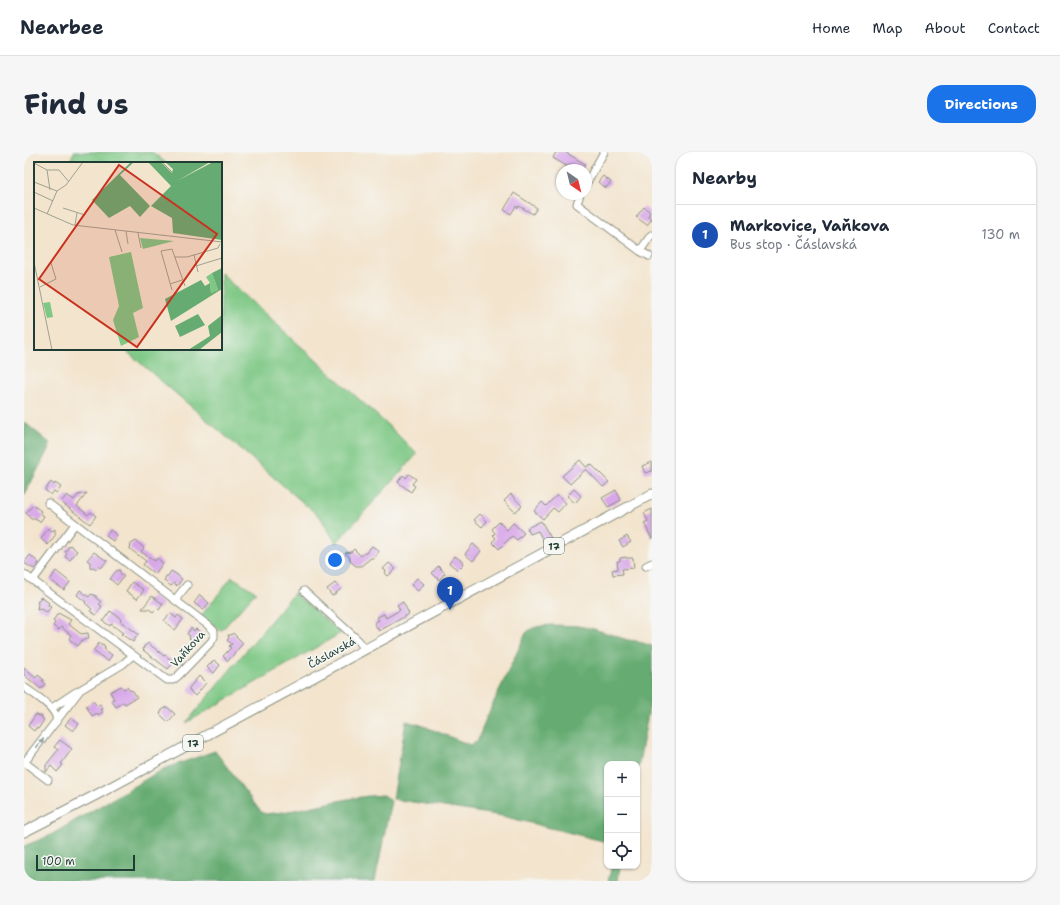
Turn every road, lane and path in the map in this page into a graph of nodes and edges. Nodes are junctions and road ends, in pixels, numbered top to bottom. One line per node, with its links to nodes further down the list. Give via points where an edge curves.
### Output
1 (604, 152): 2 (street)
2 (592, 173)
3 (579, 200): 5 (street, via 578,204)
4 (651, 235): 5 (street)
5 (640, 251): 6 (street)
6 (649, 256)
7 (652, 494): 15 (main road, Čáslavská / 17)
8 (48, 503): 9 (street, Vaňkova)
9 (75, 524): 11 (street); 14 (street, Vaňkova)
10 (24, 574): 11 (street, Vaňkova)
11 (33, 580): 16 (street, Vaňkova)
12 (187, 585): 14 (street)
13 (304, 591): 15 (street)
14 (175, 600): 16 (street, Vaňkova, via 211,629 214,634 213,640 170,681)
15 (365, 649): 23 (main road, Čáslavská / 17, via 103,792)
16 (132, 655): 18 (street, via 124,664)
17 (24, 687): 19 (street)
18 (80, 690): 19 (street); 20 (street)
19 (52, 708): 20 (street)
20 (56, 722): 21 (street, one-way to 20)
21 (24, 763): 22 (street)
22 (48, 780)
23 (24, 832)

